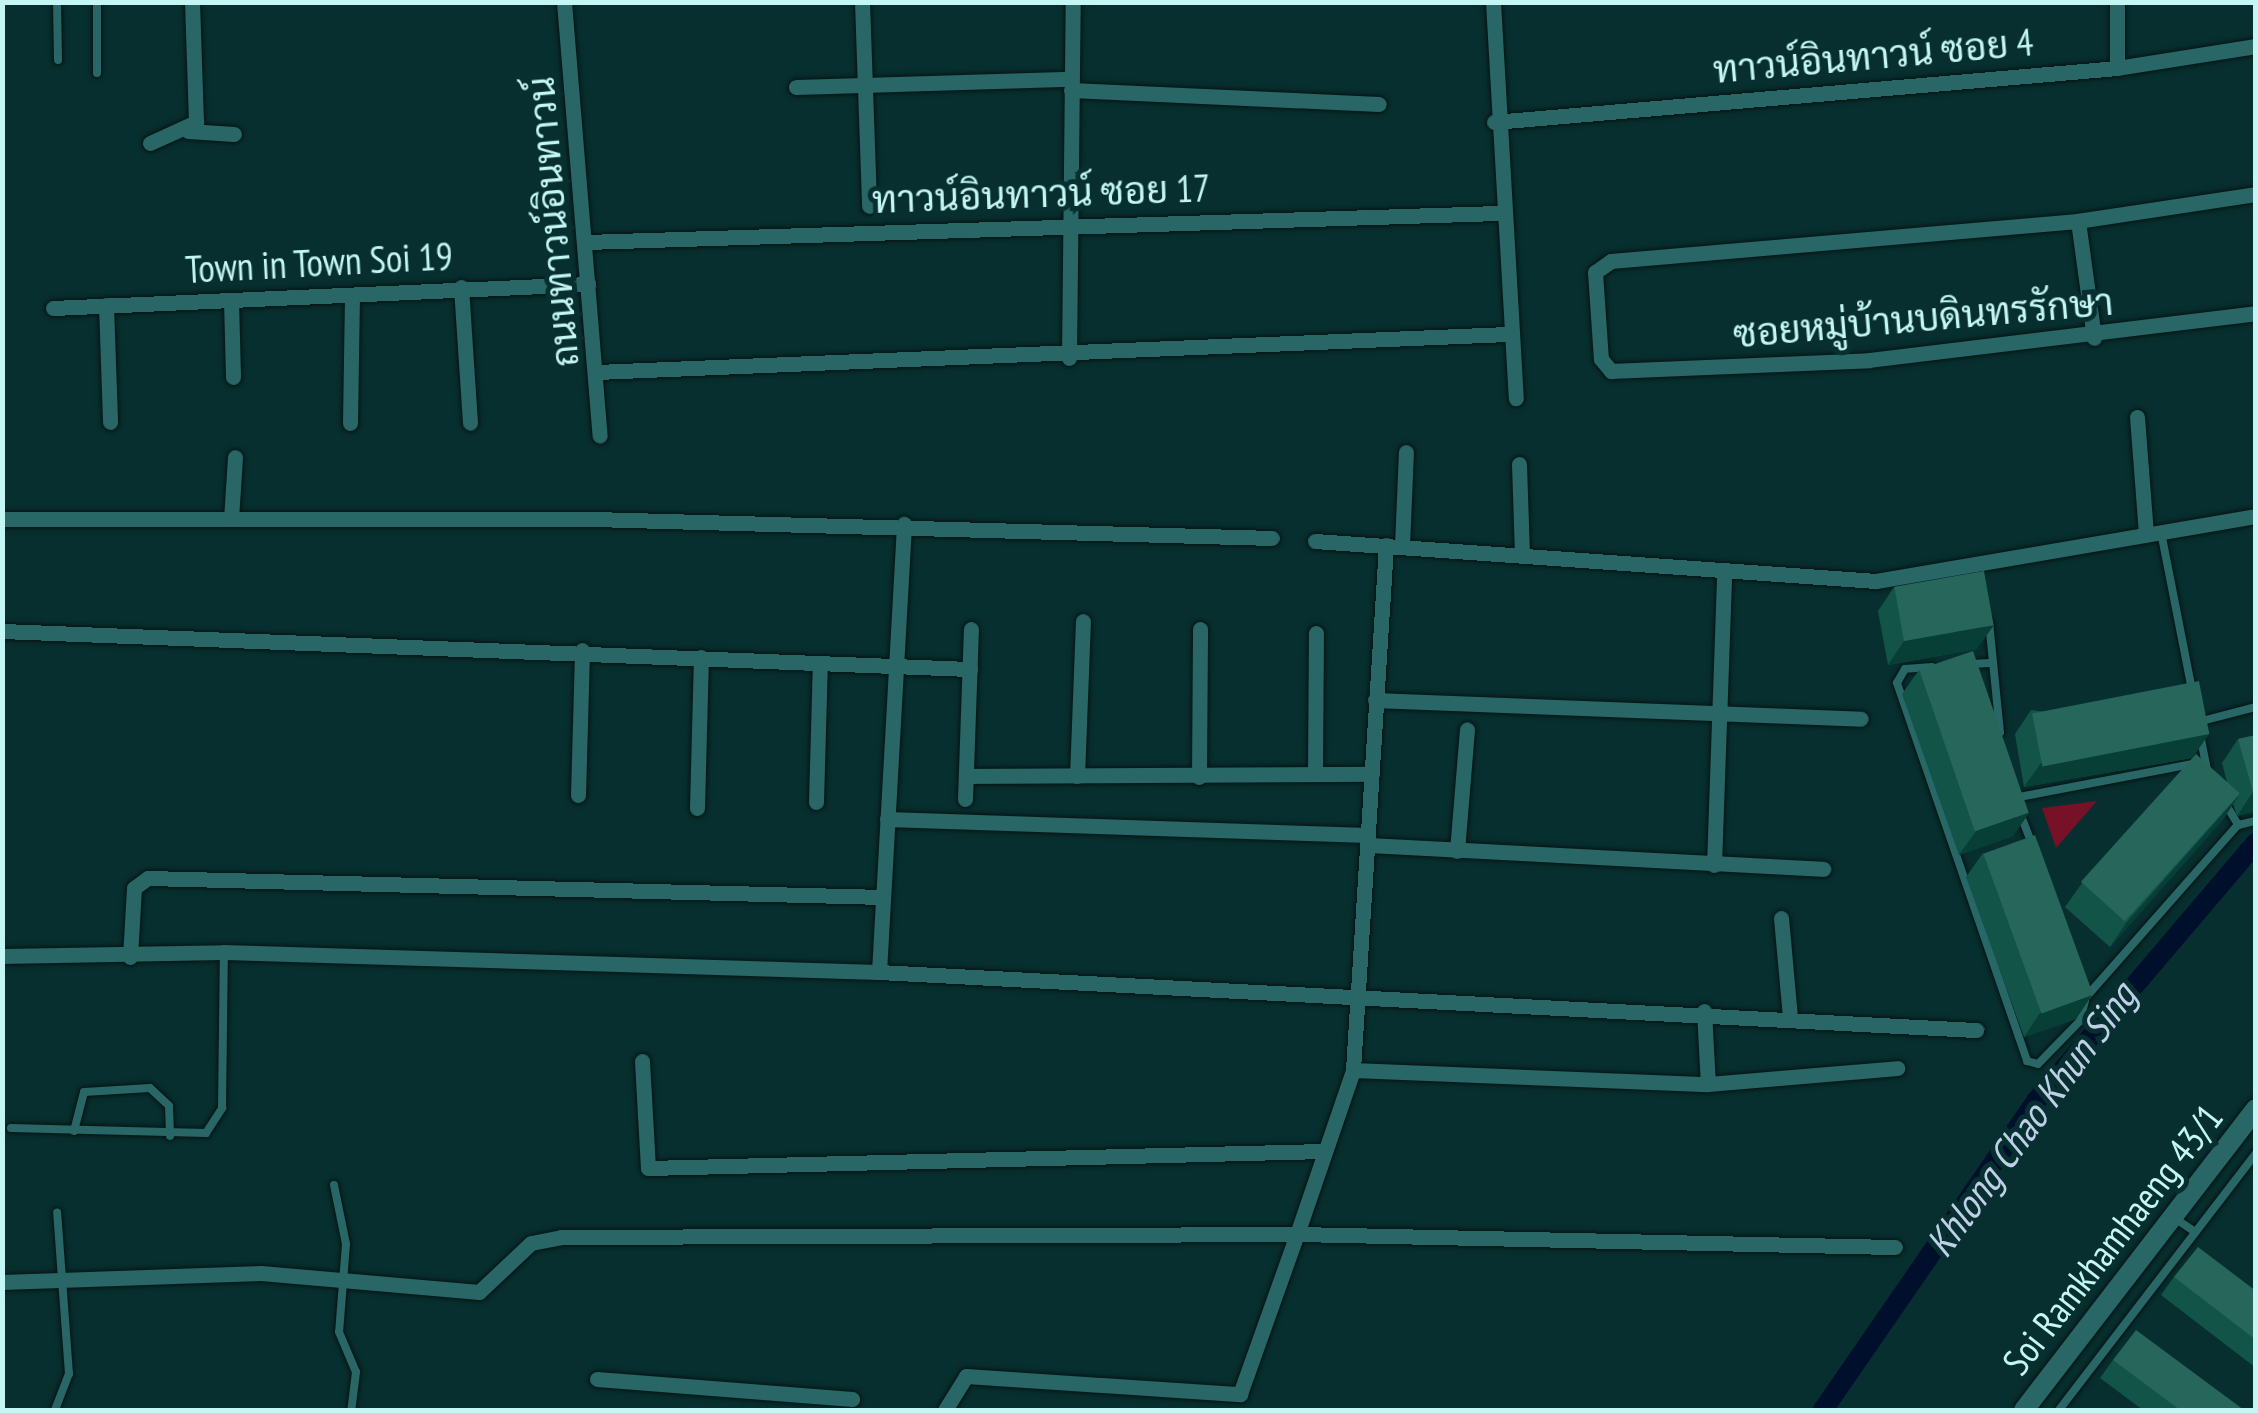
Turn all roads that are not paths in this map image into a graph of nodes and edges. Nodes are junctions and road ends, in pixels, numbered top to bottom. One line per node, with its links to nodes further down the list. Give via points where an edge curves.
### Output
1 (57, 2): 10 (lane)
2 (96, 2): 12 (lane)
3 (192, 2): 18 (street, via 196,122)
4 (564, 2): 26 (street, ถนนทาวน์อินทาวน์)
5 (862, 2): 15 (street)
6 (1073, 2): 13 (street)
7 (1494, 2): 17 (street)
8 (2118, 2): 11 (street)
9 (2256, 46): 11 (street, ทาวน์อินทาวน์ ซอย 4)
10 (58, 60)
11 (2116, 68): 17 (street, ทาวน์อินทาวน์ ซอย 4)
12 (97, 73)
13 (1071, 84): 15 (street); 16 (street); 25 (street)
14 (796, 88): 15 (street)
15 (866, 88): 22 (street)
16 (1379, 104)
17 (1494, 122): 23 (street)
18 (188, 131): 19 (street); 20 (street)
19 (234, 134)
20 (150, 143)
21 (2256, 194): 24 (street)
22 (869, 206)
23 (1499, 214): 25 (street, ทาวน์อินทาวน์ ซอย 17); 34 (street)
24 (2078, 221): 35 (street); 35 (street, ซอยหมู่บ้านบดินทรรักษา, via 1602,264 1601,358 1612,371)
25 (1069, 222): 26 (street, ทาวน์อินทาวน์ ซอย 17); 36 (street)
26 (586, 242): 27 (street, ถนนทาวน์อินทาวน์)
27 (588, 284): 28 (street, Town in Town Soi 19); 37 (street, ถนนทาวน์อินทาวน์)
28 (461, 287): 29 (street, Town in Town Soi 19); 43 (street)
29 (352, 296): 30 (street, Town in Town Soi 19); 42 (street)
30 (232, 300): 31 (street, Town in Town Soi 19); 38 (street)
31 (106, 305): 32 (street, Town in Town Soi 19); 41 (street)
32 (53, 308)
33 (2256, 313): 35 (street, ซอยหมู่บ้านบดินทรรักษา)
34 (1508, 334): 36 (street); 39 (street)
35 (2094, 338)
36 (1070, 358): 37 (street)
37 (597, 372): 44 (street, ถนนทาวน์อินทาวน์)
38 (233, 377)
39 (1516, 398)
40 (2138, 417): 52 (street)
41 (110, 422)
42 (350, 423)
43 (470, 423)
44 (600, 436)
45 (1406, 452): 55 (street)
46 (235, 456): 50 (street)
47 (1519, 464): 56 (street)
48 (2256, 516): 52 (street)
49 (2, 518): 50 (street)
50 (232, 519): 51 (street)
51 (904, 524): 53 (street); 68 (street)
52 (2154, 534): 57 (street); 78 (lane)
53 (1272, 538)
54 (1315, 541): 55 (street)
55 (1394, 545): 56 (street); 74 (street)
56 (1522, 555): 58 (street)
57 (1982, 563): 58 (street, via 1876,581); 59 (lane)
58 (1724, 574): 76 (street)
59 (1984, 582)
60 (1986, 601): 70 (lane)
61 (1082, 620): 85 (street)
62 (971, 629): 73 (street)
63 (1200, 629): 86 (street)
64 (2, 631): 66 (street)
65 (1316, 632): 82 (street)
66 (582, 650): 67 (street); 88 (street)
67 (701, 657): 69 (street); 92 (street)
68 (894, 662): 69 (street); 73 (street); 93 (street)
69 (820, 663): 91 (street)
70 (1990, 663): 71 (lane); 80 (lane)
71 (1956, 665)
72 (1939, 667): 109 (lane, via 1905,669 1897,683 2027,1061 2038,1064 2080,1020)
73 (970, 669): 84 (street)
74 (1376, 700): 76 (street); 83 (street)
75 (2256, 706): 78 (lane)
76 (1725, 717): 77 (street); 99 (street)
77 (1861, 719)
78 (2198, 722): 81 (lane)
79 (1467, 729): 97 (street)
80 (2004, 755)
81 (2205, 761): 90 (lane); 95 (lane)
82 (1315, 772): 83 (street); 86 (street)
83 (1372, 774): 96 (street)
84 (967, 776): 85 (street); 89 (street)
85 (1077, 776): 86 (street)
86 (1199, 777)
87 (2010, 786): 90 (lane)
88 (578, 795)
89 (966, 798)
90 (2014, 798): 98 (lane)
91 (816, 802)
92 (697, 808)
93 (886, 819): 96 (street); 101 (street)
94 (2256, 820): 95 (lane)
95 (2238, 825): 109 (lane)
96 (1367, 840): 97 (street); 108 (street)
97 (1457, 851): 99 (street)
98 (2034, 852)
99 (1714, 865): 100 (street)
100 (1823, 869)
101 (882, 897): 105 (street, via 148,878 134,888); 106 (street)
102 (1781, 918): 111 (street)
103 (224, 952): 105 (street); 106 (street); 120 (lane, via 222,1108 199,1137)
104 (2, 956): 105 (street)
105 (130, 958)
106 (879, 972): 108 (street)
107 (2080, 978): 109 (lane)
108 (1359, 993): 110 (street); 115 (street)
109 (2087, 996)
110 (1704, 1011): 111 (street); 116 (street)
111 (1790, 1016): 112 (street)
112 (1976, 1030)
113 (642, 1061): 121 (street, via 648,1168)
114 (1896, 1068): 116 (street)
115 (1353, 1070): 116 (street); 121 (street)
116 (1708, 1084)
117 (2256, 1109): 125 (street, Soi Ramkhamhaeng 43/1)
118 (11, 1128): 119 (lane)
119 (74, 1131): 120 (lane); 120 (lane, via 84,1092 150,1088 169,1106)
120 (170, 1136)
121 (1324, 1151): 127 (street)
122 (2256, 1153): 126 (lane)
123 (334, 1185): 130 (lane)
124 (57, 1212): 129 (lane)
125 (2173, 1217): 126 (lane); 138 (street, Soi Ramkhamhaeng 43/1)
126 (2194, 1232): 139 (lane)
127 (1297, 1234): 128 (street); 130 (street, via 560,1237 520,1251 488,1290); 137 (street, via 1240,1394 966,1376)
128 (1895, 1246)
129 (60, 1275): 130 (street); 131 (street); 135 (lane, via 69,1374)
130 (346, 1281): 136 (lane, via 338,1332 356,1372)
131 (2, 1282)
132 (598, 1379): 134 (street)
133 (852, 1399): 134 (street)
134 (763, 1402)
135 (55, 1410)
136 (351, 1410)
137 (945, 1410)
138 (2024, 1410)
139 (2058, 1410)

